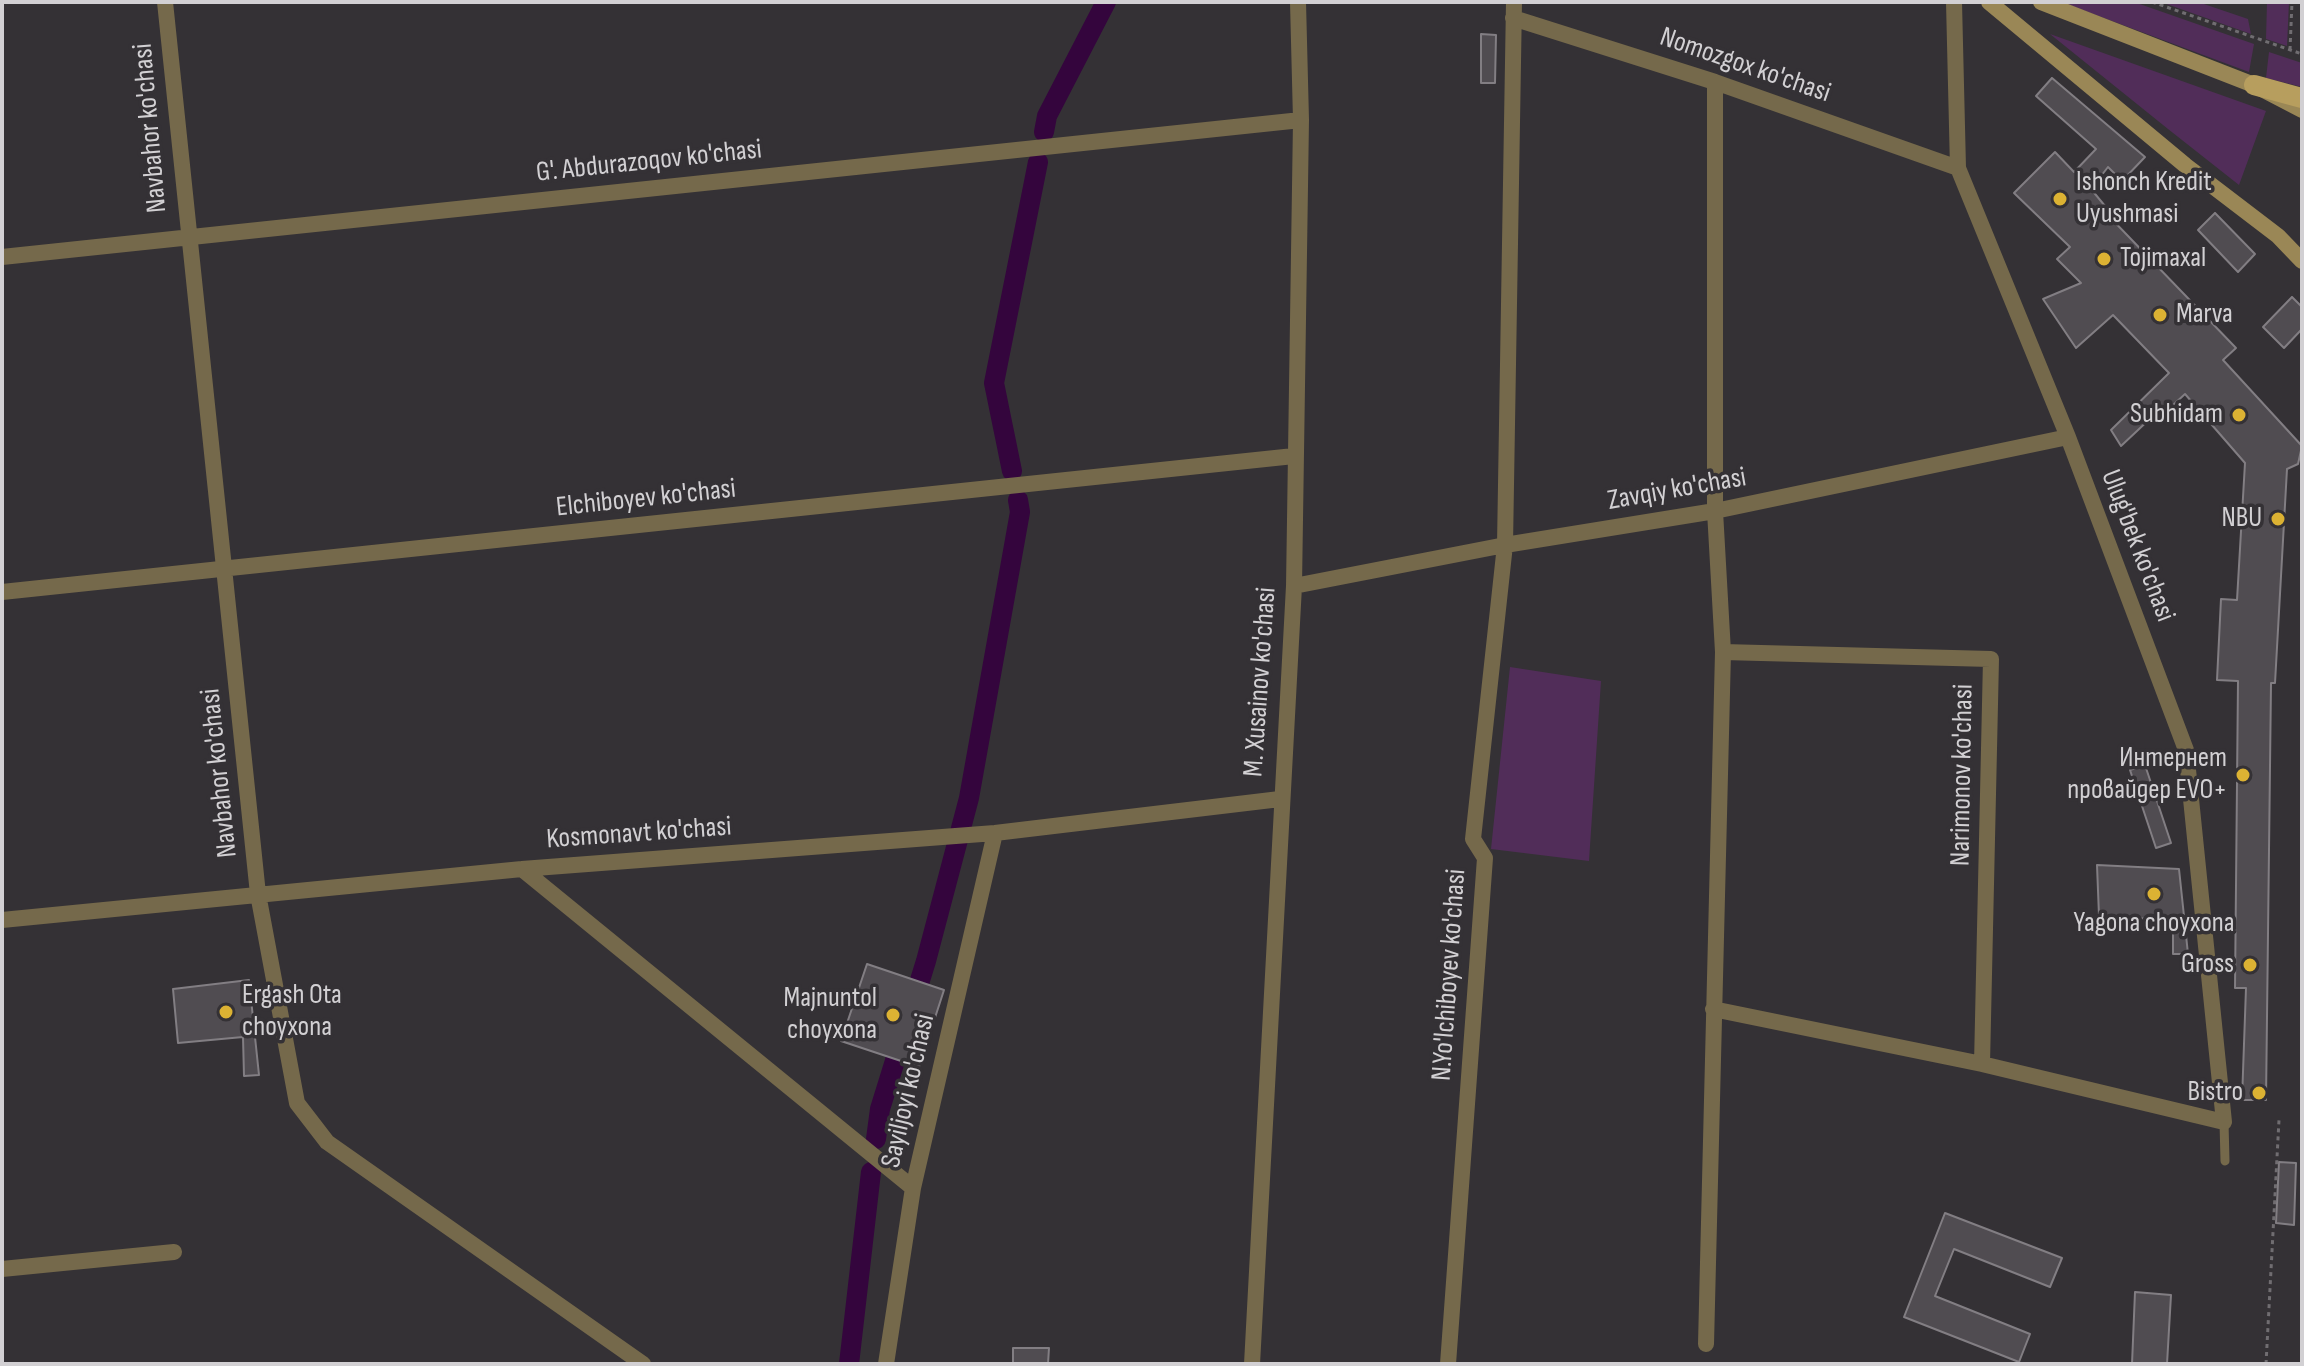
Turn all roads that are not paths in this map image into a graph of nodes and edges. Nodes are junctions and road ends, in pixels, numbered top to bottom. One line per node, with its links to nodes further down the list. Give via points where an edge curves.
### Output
1 (165, 2): 13 (street, Navbahor ko'chasi)
2 (1298, 2): 11 (street, M. Xusainov ko'chasi)
3 (1954, 2): 12 (street, Ulug'bek ko'chasi)
4 (1989, 2): 14 (main road)
5 (2041, 2): 8 (main road)
6 (1514, 10): 7 (street, Nomozgox ko'chasi); 21 (street)
7 (1715, 82): 12 (street, Nomozgox ko'chasi); 20 (street)
8 (2254, 85): 9 (main road); 10 (main road)
9 (2302, 98)
10 (2302, 110)
11 (1301, 120): 13 (street, G'. Abdurazoqov ko'chasi); 19 (street, M. Xusainov ko'chasi)
12 (1958, 168): 18 (street, Ulug'bek ko'chasi)
13 (188, 236): 16 (street, G'. Abdurazoqov ko'chasi); 22 (street, Navbahor ko'chasi)
14 (2278, 236): 15 (main road); 17 (main road)
15 (2302, 246)
16 (2, 257)
17 (2302, 261)
18 (2068, 437): 20 (street, Zavqiy ko'chasi); 33 (street, Ulug'bek ko'chasi, via 2186,750)
19 (1294, 456): 22 (street, Elchiboyev ko'chasi); 23 (street, M. Xusainov ko'chasi)
20 (1715, 511): 21 (street, Zavqiy ko'chasi); 25 (street)
21 (1505, 545): 23 (street, Zavqiy ko'chasi); 42 (street, N.Yo'lchiboyev ko'chasi, via 1473,839 1485,858)
22 (227, 569): 24 (street, Elchiboyev ko'chasi); 29 (street, Navbahor ko'chasi)
23 (1294, 586): 26 (street, M. Xusainov ko'chasi)
24 (2, 592)
25 (1723, 652): 31 (street); 32 (street, Narimonov ko'chasi, via 1991,659)
26 (1280, 799): 27 (street, Kosmonavt ko'chasi); 41 (street, M. Xusainov ko'chasi)
27 (994, 833): 28 (street, Kosmonavt ko'chasi); 35 (street, Sayiljoyi ko'chasi)
28 (522, 869): 29 (street, Kosmonavt ko'chasi); 35 (street)
29 (258, 894): 30 (street, Kosmonavt ko'chasi); 39 (street, Navbahor ko'chasi, via 297,1103 327,1142)
30 (2, 920)
31 (1713, 1009): 32 (street); 38 (street)
32 (1982, 1064): 33 (street)
33 (2224, 1122): 34 (lane)
34 (2225, 1161)
35 (913, 1188): 40 (street, Sayiljoyi ko'chasi)
36 (174, 1252): 37 (street)
37 (2, 1269)
38 (1706, 1344)
39 (643, 1364)
40 (886, 1364)
41 (1252, 1364)
42 (1448, 1364)

